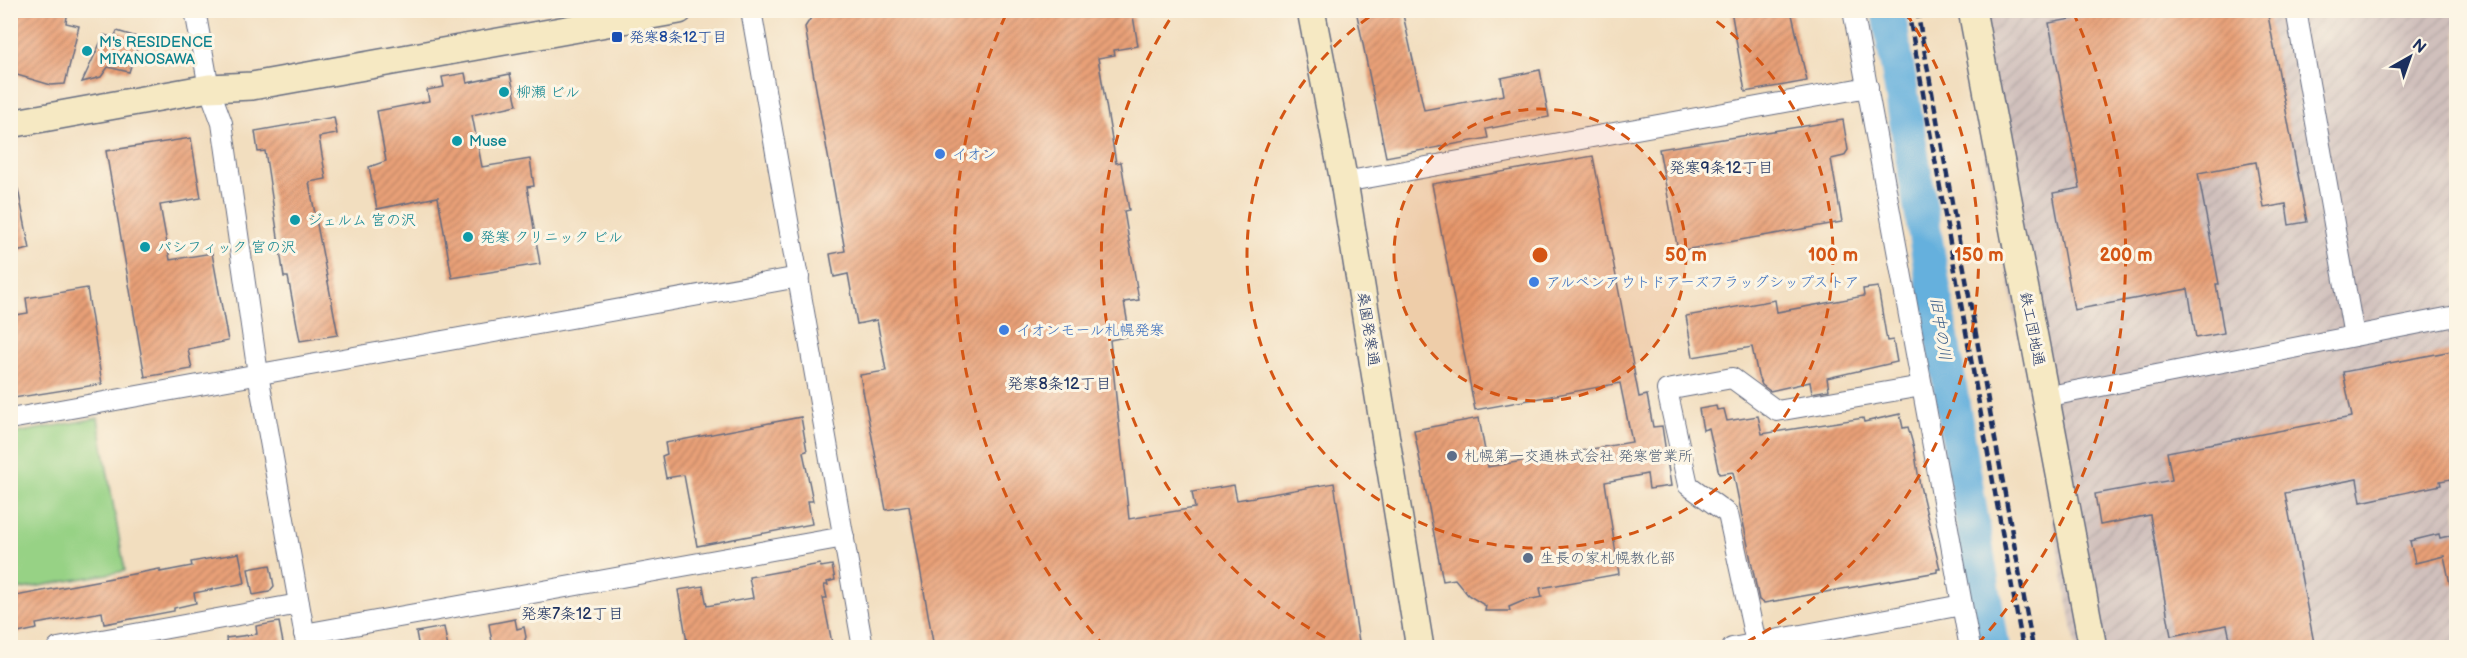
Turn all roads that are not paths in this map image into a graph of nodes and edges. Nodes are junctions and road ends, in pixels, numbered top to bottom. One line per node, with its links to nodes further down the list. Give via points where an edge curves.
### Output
1 (195, 10): 9 (street)
2 (680, 10): 9 (street, via 252,86)
3 (751, 10): 12 (street)
4 (1311, 10): 11 (street, 桑園発寒通)
5 (1853, 10): 8 (street)
6 (1972, 10): 17 (street, 鉄工団地通)
7 (2296, 10): 14 (street)
8 (1868, 87): 11 (street); 16 (street)
9 (209, 88): 10 (street); 15 (street, via 222,123)
10 (10, 124)
11 (1344, 182): 26 (street, 桑園発寒通)
12 (799, 277): 15 (street); 19 (street)
13 (2457, 316): 14 (street)
14 (2354, 336): 17 (street)
15 (258, 374): 18 (street); 20 (street)
16 (1922, 386): 21 (street); 23 (street, via 1777,411 1732,378 1667,390 1688,485 1728,514)
17 (2045, 397): 29 (street, 鉄工団地通)
18 (10, 419)
19 (844, 537): 22 (street); 25 (street)
20 (299, 604): 22 (street); 24 (street)
21 (1962, 605): 23 (street); 28 (street)
22 (305, 641)
23 (1756, 643): 27 (street)
24 (58, 648)
25 (863, 648)
26 (1420, 648)
27 (1732, 648)
28 (1970, 648)
29 (2093, 648)

